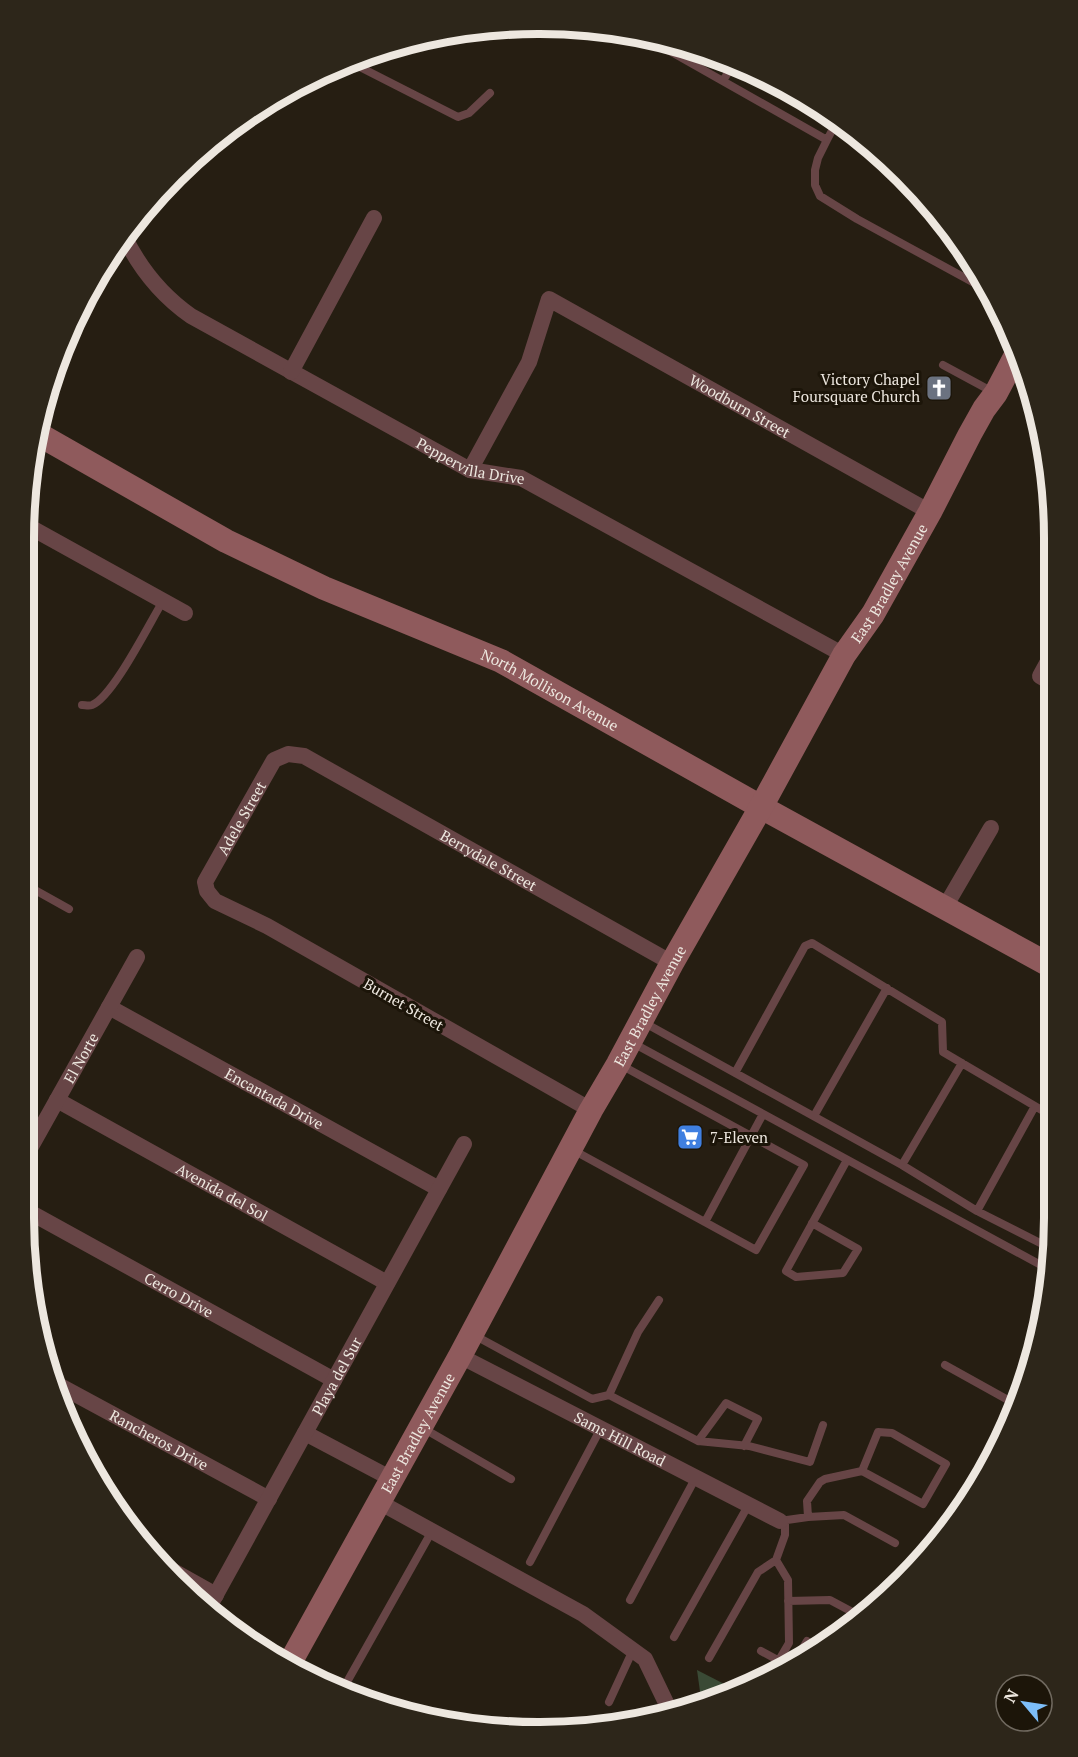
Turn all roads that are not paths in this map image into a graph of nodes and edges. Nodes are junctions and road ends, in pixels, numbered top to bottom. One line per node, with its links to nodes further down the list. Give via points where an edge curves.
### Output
1 (673, 53): 4 (lane)
2 (361, 67): 5 (lane, via 458,117 469,113)
3 (729, 72): 4 (lane)
4 (723, 81): 7 (lane)
5 (490, 93)
6 (833, 130): 7 (lane)
7 (827, 140): 10 (lane, via 815,170 814,185 820,196)
8 (374, 218): 13 (street)
9 (129, 246): 13 (street, Peppervilla Drive, via 156,287 179,307)
10 (973, 282)
11 (943, 365): 14 (lane)
12 (1013, 367): 14 (street, East Bradley Avenue)
13 (291, 372): 16 (street, Peppervilla Drive)
14 (996, 393): 17 (street, East Bradley Avenue)
15 (45, 437): 24 (street, North Mollison Avenue, via 226,541 324,588 501,661)
16 (470, 470): 17 (street, Woodburn Street, via 529,362 549,299); 21 (street, Peppervilla Drive, via 521,478)
17 (930, 512): 21 (street, East Bradley Avenue, via 873,614)
18 (35, 530): 19 (street)
19 (163, 601): 20 (street); 22 (lane, via 123,670 92,705)
20 (185, 613)
21 (844, 655): 24 (street, East Bradley Avenue)
22 (82, 705)
23 (304, 756): 27 (street, Adele Street, via 288,754 274,760 205,882); 32 (street, Berrydale Street)
24 (761, 807): 28 (street, North Mollison Avenue); 32 (street, East Bradley Avenue)
25 (991, 828): 28 (street)
26 (34, 889): 29 (lane)
27 (215, 901): 41 (street, Burnet Street, via 267,926)
28 (945, 907): 31 (street, North Mollison Avenue)
29 (69, 909)
30 (136, 957): 34 (street, El Norte)
31 (1044, 962)
32 (672, 963): 35 (street, East Bradley Avenue)
33 (886, 988): 36 (lane, via 942,1022 943,1052); 38 (lane, via 812,943 805,946); 44 (lane)
34 (109, 1007): 39 (street, El Norte); 51 (street, Encantada Drive)
35 (635, 1031): 37 (street, East Bradley Avenue); 38 (lane); 43 (lane)
36 (962, 1063): 40 (lane); 50 (lane)
37 (618, 1064): 41 (street, East Bradley Avenue); 45 (lane)
38 (735, 1072): 44 (lane)
39 (57, 1100): 46 (street, El Norte); 58 (street, Avenida del Sol)
40 (1035, 1106): 42 (lane); 52 (lane)
41 (591, 1110): 48 (street, East Bradley Avenue)
42 (1044, 1111)
43 (763, 1114): 45 (lane); 49 (lane)
44 (814, 1116): 50 (lane)
45 (751, 1137): 54 (lane); 54 (lane, via 804,1165 756,1250)
46 (34, 1141)
47 (464, 1144): 51 (street, Playa del Sur)
48 (571, 1148): 54 (lane); 60 (street, East Bradley Avenue)
49 (847, 1160): 55 (lane); 57 (lane)
50 (902, 1165): 52 (lane)
51 (439, 1189): 58 (street, Playa del Sur)
52 (977, 1211): 56 (lane)
53 (34, 1215): 63 (street, Cerro Drive)
54 (705, 1222)
55 (812, 1223): 55 (lane, via 786,1271 796,1277 843,1273 858,1249)
56 (1042, 1244)
57 (1041, 1265)
58 (387, 1283): 63 (street, Playa del Sur)
59 (659, 1300): 65 (lane, via 638,1332)
60 (472, 1334): 61 (street, East Bradley Avenue); 65 (lane, via 592,1399)
61 (460, 1356): 68 (street, East Bradley Avenue); 69 (street, Sams Hill Road)
62 (945, 1365): 66 (lane)
63 (334, 1380): 70 (street, Playa del Sur)
64 (64, 1388): 77 (street, Rancheros Drive)
65 (609, 1395): 71 (lane)
66 (1009, 1400)
67 (823, 1425): 72 (lane, via 810,1462)
68 (421, 1427): 75 (street, East Bradley Avenue); 76 (lane)
69 (601, 1428): 74 (street, Sams Hill Road); 85 (lane)
70 (305, 1434): 75 (street); 77 (street, Playa del Sur)
71 (698, 1441): 72 (lane); 72 (lane, via 726,1403 758,1419)
72 (744, 1446)
73 (862, 1471): 73 (lane, via 923,1504 946,1464 892,1433 878,1432); 80 (lane, via 820,1482 807,1501)
74 (696, 1477): 79 (street, Sams Hill Road); 86 (lane)
75 (392, 1479): 78 (street, East Bradley Avenue)
76 (511, 1479)
77 (269, 1499): 88 (street, Playa del Sur)
78 (380, 1502): 82 (street); 95 (street, East Bradley Avenue)
79 (748, 1504): 81 (street, Sams Hill Road); 90 (lane)
80 (808, 1517): 81 (lane); 83 (lane, via 844,1515)
81 (783, 1520): 84 (lane, via 785,1535)
82 (432, 1531): 93 (street, via 583,1614); 99 (lane)
83 (895, 1543)
84 (776, 1560): 87 (lane, via 788,1580); 96 (lane, via 758,1572)
85 (530, 1562)
86 (630, 1600)
87 (788, 1600): 89 (lane, via 830,1600); 97 (lane, via 789,1643)
88 (212, 1602)
89 (853, 1612)
90 (674, 1637)
91 (807, 1641): 92 (lane)
92 (804, 1647)
93 (633, 1650): 100 (lane); 101 (street, via 645,1659)
94 (761, 1651): 98 (lane)
95 (293, 1658)
96 (709, 1658)
97 (784, 1658)
98 (779, 1661)
99 (346, 1684)
100 (609, 1702)
101 (667, 1706)

